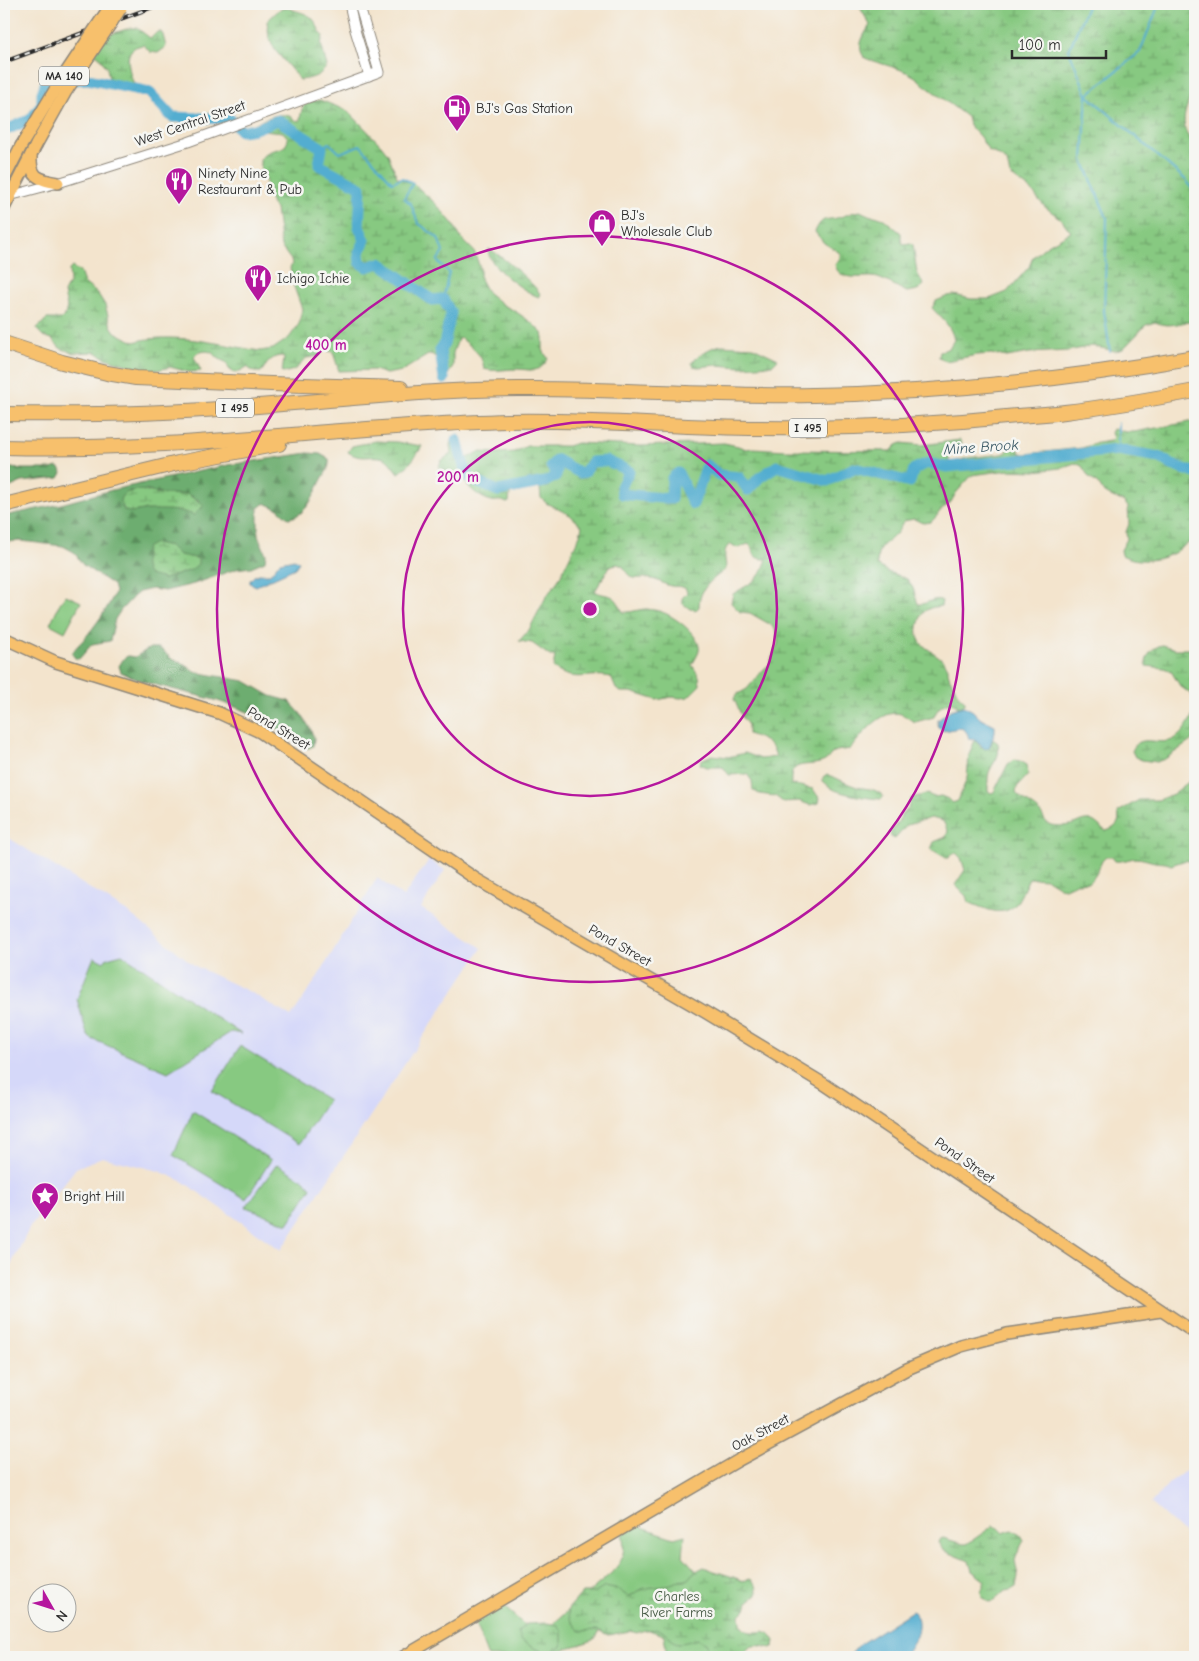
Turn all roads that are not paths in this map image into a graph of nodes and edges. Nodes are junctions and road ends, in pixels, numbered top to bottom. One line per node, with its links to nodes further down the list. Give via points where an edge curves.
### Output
1 (349, 4): 4 (street)
2 (359, 4): 4 (street, West Central Street, via 379,72)
3 (117, 6): 5 (main road, MA 140, bridge); 6 (main road, MA 140, bridge, via 59,83)
4 (369, 76): 7 (street, West Central Street, via 229,127)
5 (33, 150): 7 (main road, via 30,166 35,175); 8 (main road, MA 140)
6 (4, 178)
7 (58, 183): 8 (street, West Central Street)
8 (6, 197): 9 (main road, MA 140)
9 (4, 208)
10 (4, 336): 12 (highway)
11 (4, 344): 12 (highway)
12 (33, 353): 14 (highway, via 136,378)
13 (1195, 357): 14 (highway, I 495, via 1055,379 862,394)
14 (466, 390): 16 (highway, I 495, via 172,412)
15 (1195, 391): 17 (highway, I 495, via 1063,412 931,423 758,428 509,421)
16 (4, 414)
17 (418, 425): 18 (highway, I 495, via 164,444); 19 (highway, via 302,440 178,463)
18 (4, 447)
19 (4, 505)
20 (4, 638): 21 (main road, Pond Street, via 56,662 219,713 260,732 476,879 824,1084)
21 (1135, 1294): 22 (main road, Pond Street); 23 (main road, via 1136,1304)
22 (1161, 1311): 23 (main road, Oak Street); 24 (main road, Pond Street)
23 (1130, 1315): 25 (main road, Oak Street, via 982,1340 908,1370 740,1460)
24 (1195, 1333)
25 (403, 1657)

